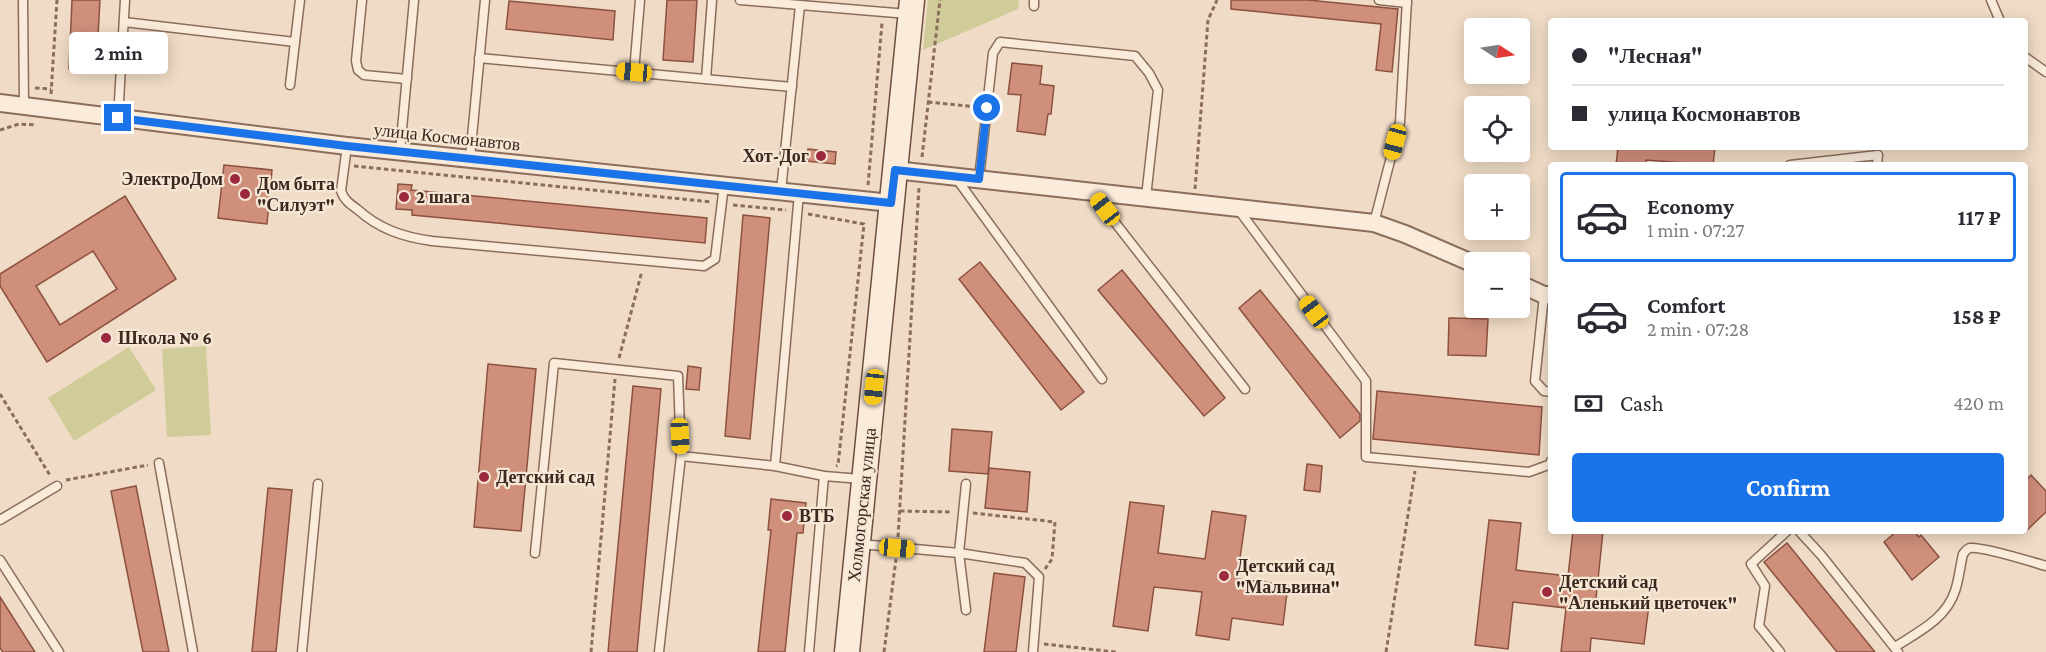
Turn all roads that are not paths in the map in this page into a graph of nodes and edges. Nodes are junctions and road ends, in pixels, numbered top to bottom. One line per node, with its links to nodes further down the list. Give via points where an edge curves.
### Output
1 (23, 0): 27 (lane)
2 (125, 0): 16 (lane)
3 (300, 0): 17 (lane)
4 (362, 0): 22 (lane, via 358,70 364,75)
5 (414, 0): 22 (lane)
6 (485, 0): 18 (lane)
7 (640, 0): 20 (lane)
8 (712, 0): 23 (lane)
9 (740, 0): 13 (lane)
10 (1379, 0): 12 (lane)
11 (1991, 0): 15 (lane)
12 (1407, 2): 44 (lane, via 1400,122)
13 (800, 5): 14 (lane, via 883,12); 25 (lane)
14 (911, 7): 34 (street, Холмогорская улица)
15 (1999, 18)
16 (124, 22): 17 (lane); 28 (lane)
17 (295, 42): 24 (lane)
18 (479, 58): 20 (lane); 31 (lane)
19 (2028, 59): 21 (lane)
20 (634, 72): 23 (lane)
21 (2046, 72)
22 (407, 79): 30 (lane)
23 (706, 79): 25 (lane)
24 (290, 84)
25 (792, 87): 38 (lane)
26 (0, 103): 27 (street, улица Космонавтов)
27 (24, 105): 28 (street, улица Космонавтов)
28 (118, 118): 29 (street, улица Космонавтов)
29 (347, 146): 30 (street, улица Космонавтов); 37 (lane, via 343,198 385,230 413,238 704,266 715,259)
30 (400, 151): 31 (street, улица Космонавтов)
31 (470, 158): 37 (street, улица Космонавтов)
32 (1816, 162): 33 (lane, via 1878,155)
33 (1877, 162)
34 (895, 170): 35 (street); 42 (street, Холмогорская улица)
35 (955, 176): 36 (street); 48 (lane)
36 (979, 179): 39 (street); 41 (lane, via 993,53 1000,42 1135,56 1158,90)
37 (724, 185): 38 (street, улица Космонавтов)
38 (781, 191): 40 (street, улица Космонавтов)
39 (1091, 191): 41 (street); 49 (lane)
40 (799, 193): 42 (street, улица Космонавтов); 54 (lane)
41 (1146, 197): 43 (street)
42 (891, 203): 56 (street, Холмогорская улица)
43 (1236, 207): 44 (street); 53 (lane, via 1366,381 1366,457 1529,472)
44 (1374, 223): 45 (street)
45 (1464, 260)
46 (1530, 288): 47 (street)
47 (1547, 295): 50 (lane, via 1535,381)
48 (1102, 379)
49 (1245, 389)
50 (1548, 392)
51 (681, 456): 54 (lane); 64 (lane, via 678,376 554,363); 74 (lane)
52 (159, 464): 72 (lane)
53 (1548, 465)
54 (775, 466): 55 (lane)
55 (824, 476): 56 (lane); 75 (lane)
56 (865, 480): 63 (street, Холмогорская улица)
57 (318, 484): 73 (lane)
58 (966, 484): 65 (lane)
59 (57, 486): 60 (lane)
60 (0, 520)
61 (1784, 534): 77 (lane, via 1751,564 1765,586 1759,626)
62 (1802, 534): 70 (lane)
63 (859, 544): 65 (lane); 76 (street, Холмогорская улица)
64 (535, 553)
65 (958, 553): 68 (lane); 69 (lane, via 1025,563 1039,577)
66 (0, 560): 71 (lane)
67 (2046, 566): 70 (lane, via 1993,552 1966,550 1946,609)
68 (966, 610)
69 (1033, 647)
70 (1896, 649)
71 (59, 652)
72 (193, 652)
73 (302, 652)
74 (659, 652)
75 (809, 652)
76 (847, 652)
77 (1780, 652)

